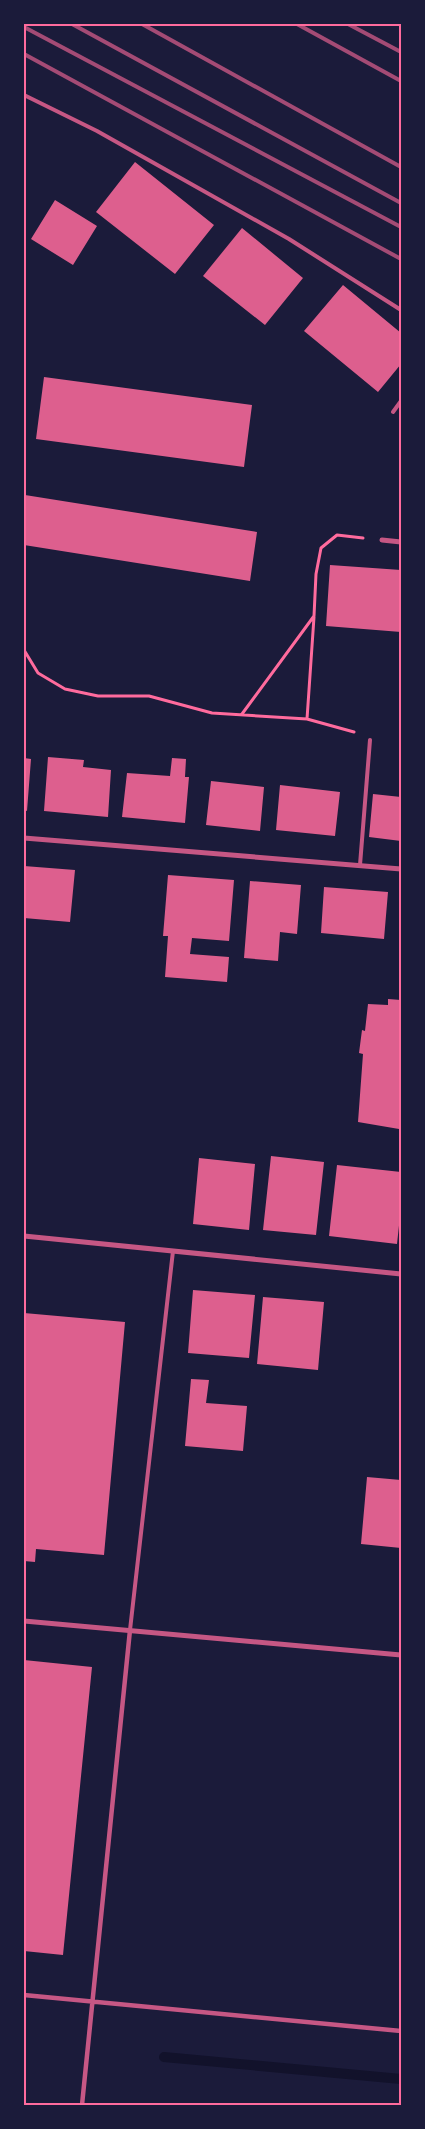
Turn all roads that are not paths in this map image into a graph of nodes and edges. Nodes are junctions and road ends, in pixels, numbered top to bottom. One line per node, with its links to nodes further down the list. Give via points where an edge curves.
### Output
1 (24, 95): 2 (lane, via 97,131 289,238)
2 (401, 310)
3 (401, 401): 4 (lane)
4 (393, 412)
5 (382, 540): 6 (street)
6 (401, 542)
7 (370, 740): 9 (lane)
8 (24, 838): 9 (street)
9 (360, 866): 10 (street)
10 (401, 869)
11 (24, 1236): 12 (street)
12 (173, 1251): 13 (street); 15 (lane)
13 (401, 1274)
14 (24, 1620): 15 (street)
15 (130, 1630): 16 (street); 18 (street)
16 (401, 1655)
17 (24, 1995): 18 (street)
18 (93, 2001): 19 (street); 20 (street)
19 (401, 2031)
20 (82, 2105)

